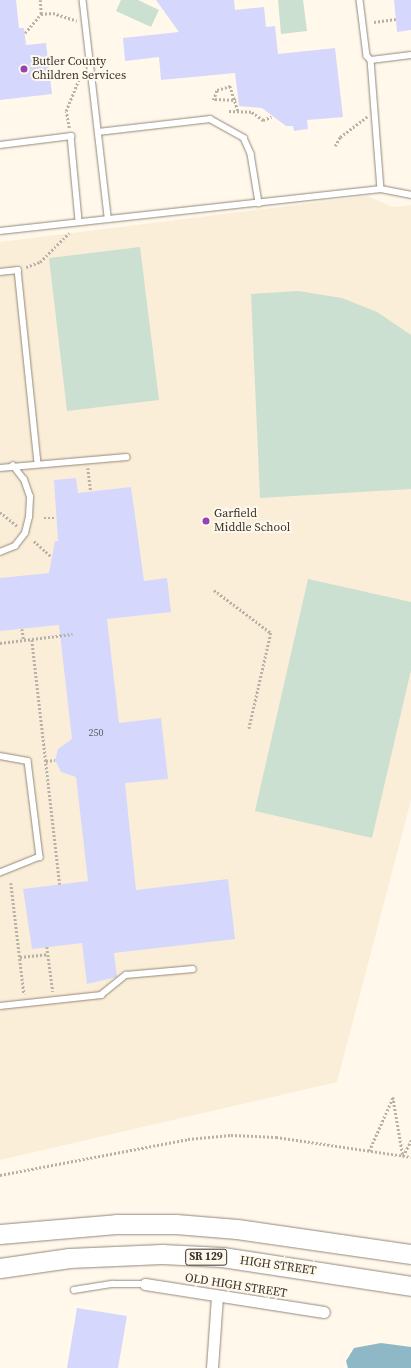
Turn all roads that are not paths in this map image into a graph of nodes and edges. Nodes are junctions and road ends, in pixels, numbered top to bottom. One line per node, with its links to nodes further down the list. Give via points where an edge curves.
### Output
1 (83, 0): 5 (lane)
2 (360, 0): 4 (lane, via 367,56)
3 (411, 55): 4 (lane)
4 (371, 60): 7 (lane)
5 (98, 132): 9 (lane, via 210,119 244,138 251,154); 10 (lane)
6 (0, 145): 11 (lane, via 71,136)
7 (381, 189): 8 (lane); 9 (lane)
8 (411, 195)
9 (259, 203): 10 (lane)
10 (108, 216): 11 (lane)
11 (79, 221): 12 (lane)
12 (0, 231)
13 (0, 272): 15 (lane, via 18,270)
14 (128, 457): 15 (lane)
15 (38, 464): 16 (lane)
16 (13, 466): 17 (lane); 18 (lane, via 24,480 30,497 29,518 15,546)
17 (0, 468)
18 (0, 552)
19 (0, 756): 20 (lane, via 28,761 40,857)
20 (0, 874)
21 (193, 969): 22 (lane, via 126,975 101,995)
22 (0, 1006)
23 (0, 1234): 24 (highway, via 116,1224 176,1224 244,1230)
24 (411, 1254)
25 (0, 1268): 27 (highway, HIGH STREET / SR 129, via 90,1257 162,1254 222,1257)
26 (145, 1284): 28 (lane, via 113,1284); 29 (street, OLD HIGH STREET)
27 (411, 1286)
28 (74, 1290)
29 (217, 1296): 30 (street, OLD HIGH STREET); 31 (street)
30 (324, 1312)
31 (212, 1368)

